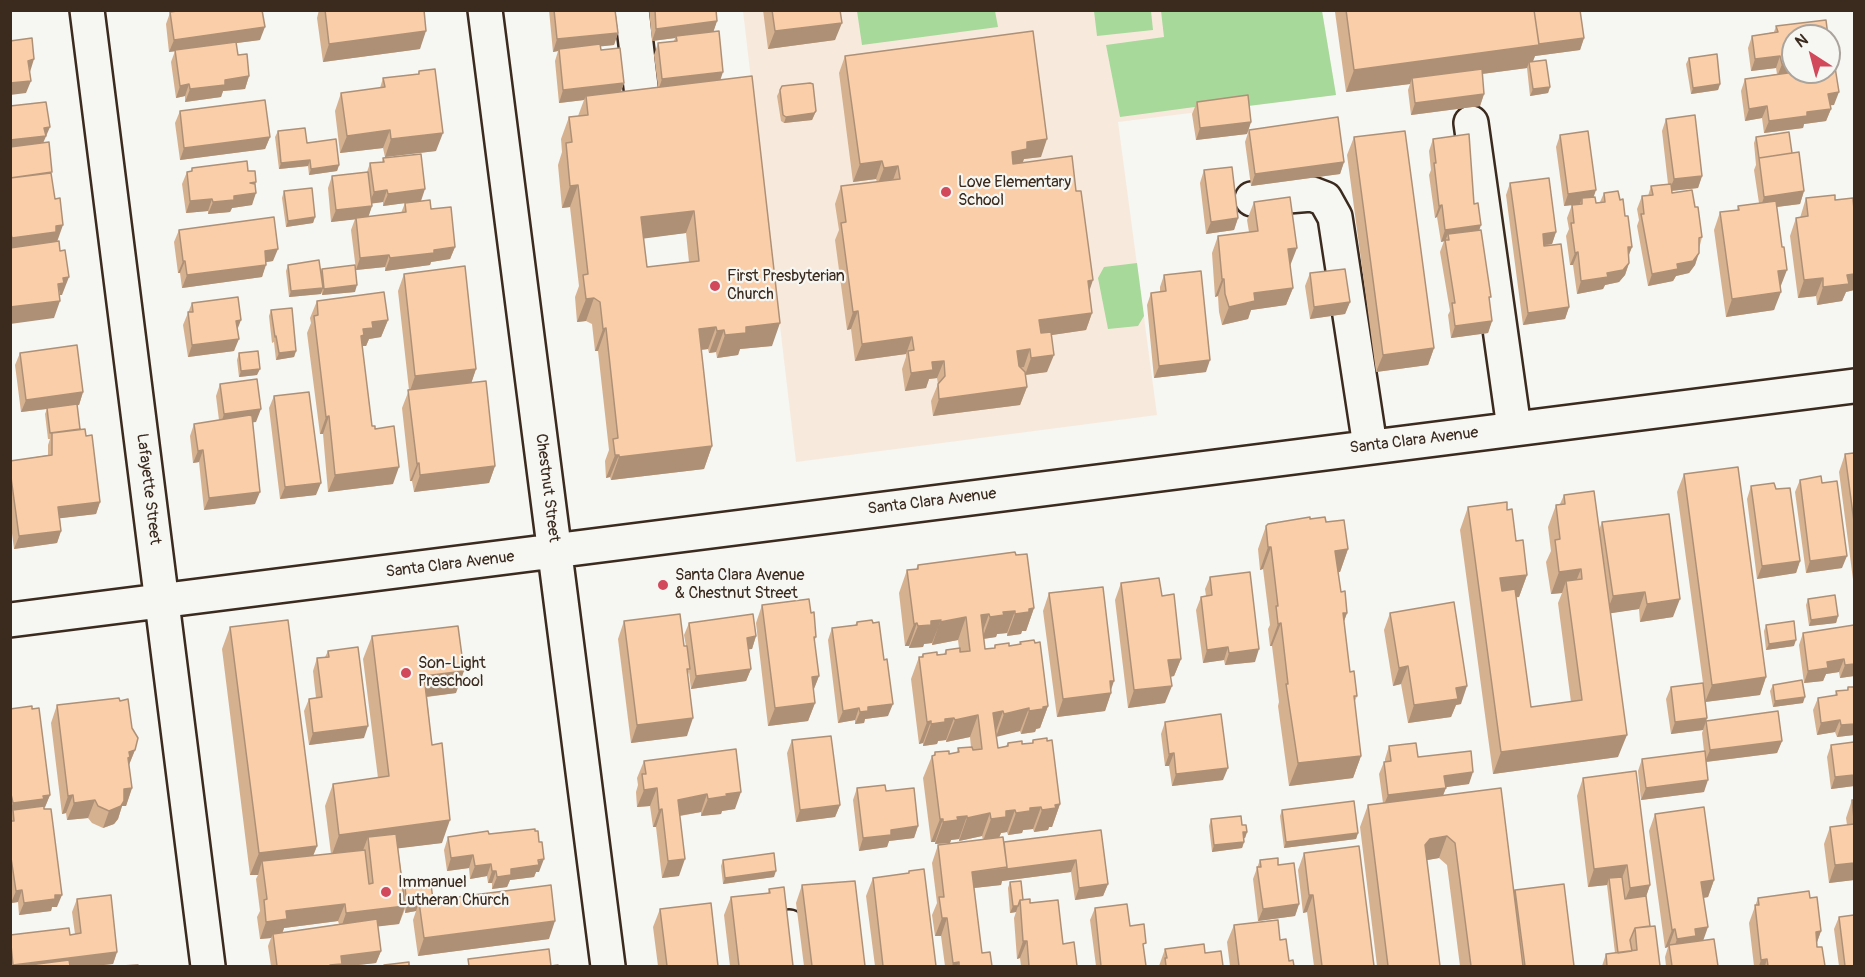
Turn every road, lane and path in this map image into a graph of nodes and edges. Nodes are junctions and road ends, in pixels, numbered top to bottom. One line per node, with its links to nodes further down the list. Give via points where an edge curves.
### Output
1 (87, 10): 11 (street, Lafayette Street)
2 (485, 10): 10 (street, Chestnut Street)
3 (632, 10): 4 (street)
4 (642, 95)
5 (1471, 123): 8 (street)
6 (1252, 199): 9 (street, via 1312,194 1325,199 1335,217)
7 (1854, 386): 8 (street, Santa Clara Avenue)
8 (1514, 428): 9 (street, Santa Clara Avenue)
9 (1370, 446): 10 (street, Santa Clara Avenue)
10 (555, 552): 11 (street, Santa Clara Avenue); 15 (street, Chestnut Street)
11 (162, 601): 12 (street, Santa Clara Avenue); 14 (street, Lafayette Street)
12 (10, 620)
13 (789, 927): 16 (street)
14 (208, 966)
15 (608, 966)
16 (794, 966)

